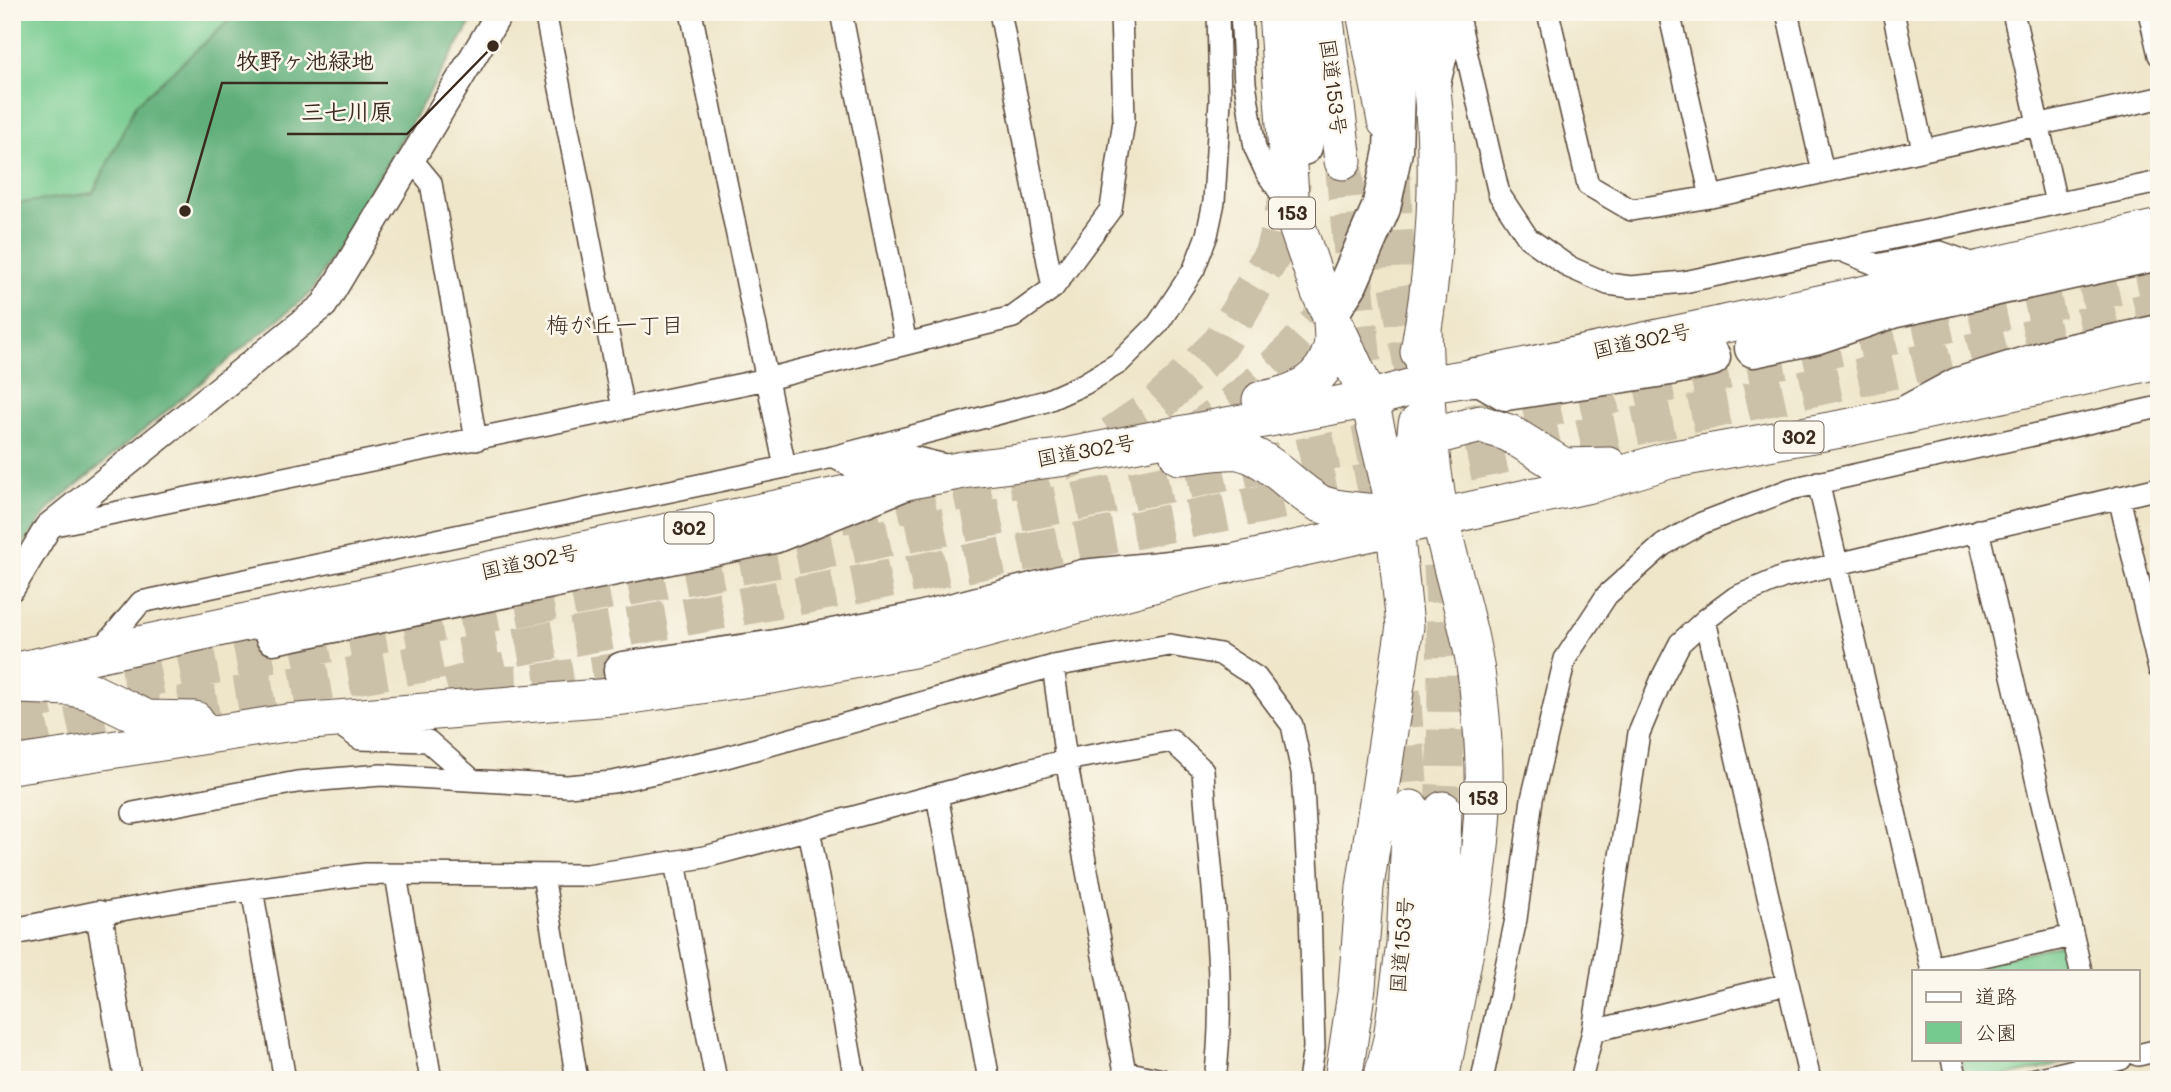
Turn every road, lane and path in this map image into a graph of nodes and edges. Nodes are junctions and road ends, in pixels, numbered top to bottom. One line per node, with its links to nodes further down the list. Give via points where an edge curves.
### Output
1 (500, 12): 30 (street)
2 (545, 12): 52 (street)
3 (691, 12): 48 (street)
4 (841, 12): 44 (street)
5 (1000, 12): 41 (street)
6 (1121, 12): 41 (street, via 1124,120 1111,209)
7 (1218, 12): 56 (street, via 1220,100 1212,213 1194,269 1158,324 1119,362 1046,401)
8 (1241, 12): 36 (street, via 1255,148)
9 (1277, 12): 36 (highway, 153)
10 (1301, 12): 27 (highway, via 1307,116)
11 (1324, 12): 31 (highway, 国道153号)
12 (1365, 12): 29 (highway, 国道153号)
13 (1387, 12): 42 (highway, via 1396,57 1393,151 1381,208)
14 (1419, 12): 25 (highway, 153)
15 (1440, 12): 25 (street, via 1447,53)
16 (1457, 12): 38 (street, via 1499,194 1528,238 1569,267 1608,284 1631,287 1684,282)
17 (1548, 12): 34 (street, via 1588,185 1631,210)
18 (1669, 12): 34 (street)
19 (1787, 12): 32 (street)
20 (1893, 12): 28 (street)
21 (2013, 12): 26 (street)
22 (2149, 12): 23 (street)
23 (2159, 55)
24 (2159, 98): 26 (street)
25 (1434, 109): 49 (highway, 153, via 1438,160 1423,327)
26 (2038, 125): 28 (street); 35 (street)
27 (1303, 146)
28 (1923, 150): 32 (street)
29 (1391, 151)
30 (412, 160): 55 (street, via 431,183); 67 (street, via 324,305)
31 (1342, 161)
32 (1823, 172): 34 (street)
33 (2159, 183): 35 (street)
34 (1712, 197)
35 (2056, 203): 38 (street)
36 (1291, 209): 42 (highway, 153, via 1319,290)
37 (2159, 228): 40 (highway, 国道302号 / 302)
38 (1838, 248): 40 (street, via 1877,265 1940,252)
39 (2159, 251): 45 (highway, via 1892,310 1815,335)
40 (1984, 268): 49 (highway, 国道302号 / 302)
41 (1054, 288): 44 (street, via 1013,317)
42 (1333, 312): 50 (highway, 153); 57 (highway, 302, via 1333,345 1326,364 1303,389 1104,433)
43 (2159, 334): 53 (highway, via 2058,356 1958,387)
44 (906, 344): 48 (street)
45 (1750, 349)
46 (1711, 357): 49 (highway, via 1506,391 1482,377)
47 (2159, 360): 53 (highway, 302)
48 (767, 379): 52 (street); 59 (street)
49 (1438, 385): 50 (highway, 国道302号 / 302); 54 (highway, 153)
50 (1369, 399): 54 (highway); 57 (highway, 国道302号 / 302); 65 (highway, 153, via 1384,469)
51 (2159, 407): 62 (street)
52 (624, 409): 55 (street)
53 (1908, 414): 58 (highway, 302)
54 (1414, 436): 58 (highway, 302, via 1481,425 1508,433 1564,467); 65 (highway, 153, via 1414,450); 66 (highway, 153)
55 (476, 440): 67 (street)
56 (833, 457): 59 (street); 60 (street, via 853,467 912,457)
57 (1059, 457): 60 (highway, 国道302号 / 302)
58 (1669, 460): 66 (highway, 302, via 1595,483)
59 (785, 467): 74 (street, via 141,603)
60 (969, 469): 61 (highway, 国道302号 / 302); 65 (highway, 302, via 1045,474 1237,451 1277,469 1322,505)
61 (902, 482): 73 (highway, via 774,534); 74 (highway, 国道302号 / 302)
62 (1818, 482): 69 (street); 118 (street, via 1702,523 1663,545 1607,595 1565,659 1532,799 1516,919)
63 (2159, 488): 64 (street)
64 (2119, 497): 68 (street); 76 (street)
65 (1381, 515): 66 (highway, 302); 70 (highway, 302); 114 (highway, 153, via 1405,626 1365,887)
66 (1440, 517): 117 (highway, 153, via 1472,646 1479,696 1483,807 1469,921)
67 (48, 527): 71 (street)
68 (1978, 530): 69 (street); 94 (street)
69 (1835, 563): 72 (street, via 1783,577 1736,597); 95 (street)
70 (1227, 564): 77 (highway, via 1083,579 916,622 776,649); 80 (highway, 302, via 913,649 771,675 624,696)
71 (12, 587)
72 (1705, 620): 97 (street); 98 (street, via 1680,643 1639,733)
73 (274, 635)
74 (96, 655): 78 (highway, 国道302号 / 302)
75 (1053, 666): 82 (street); 84 (street, via 723,758 613,782 567,786); 113 (street, via 1170,645 1220,654 1256,677 1292,725 1302,772 1310,908 1314,1048)
76 (2159, 669)
77 (623, 671)
78 (12, 672)
79 (12, 685): 81 (highway, via 70,687 89,691 147,719 196,720)
80 (330, 719): 81 (highway, 302); 84 (street, via 360,738 428,741)
81 (244, 730): 83 (highway, 302)
82 (1066, 760): 85 (street); 103 (street); 112 (street, via 1172,741 1203,769 1217,933 1220,1041)
83 (12, 765)
84 (470, 778): 86 (street, via 381,775 297,782)
85 (937, 795): 87 (street); 110 (street)
86 (133, 813)
87 (809, 830): 88 (street); 109 (street)
88 (675, 862): 90 (street, via 587,875); 108 (street)
89 (396, 875): 90 (street); 91 (street, via 366,874); 106 (street)
90 (543, 875): 107 (street)
91 (252, 889): 92 (street); 105 (street)
92 (99, 914): 93 (street); 104 (street)
93 (12, 932)
94 (2072, 936): 95 (street); 96 (street)
95 (1931, 970)
96 (2081, 970)
97 (1788, 984): 98 (street); 120 (street)
98 (1593, 1031): 119 (street)
99 (2159, 1050): 100 (street)
100 (2140, 1055)
101 (1952, 1060): 121 (street)
102 (2107, 1065): 122 (street)
103 (1123, 1076): 111 (street)
104 (128, 1080)
105 (285, 1080)
106 (431, 1080)
107 (577, 1080)
108 (716, 1080)
109 (855, 1080)
110 (989, 1080)
111 (1162, 1080)
112 (1215, 1080)
113 (1309, 1080)
114 (1343, 1080)
115 (1382, 1080): 116 (highway, 国道153号 / 153, via 1427,809 1439,944)
116 (1412, 1080)
117 (1440, 1080)
118 (1482, 1080)
119 (1581, 1080)
120 (1810, 1080)
121 (1957, 1080)
122 (2032, 1080)

